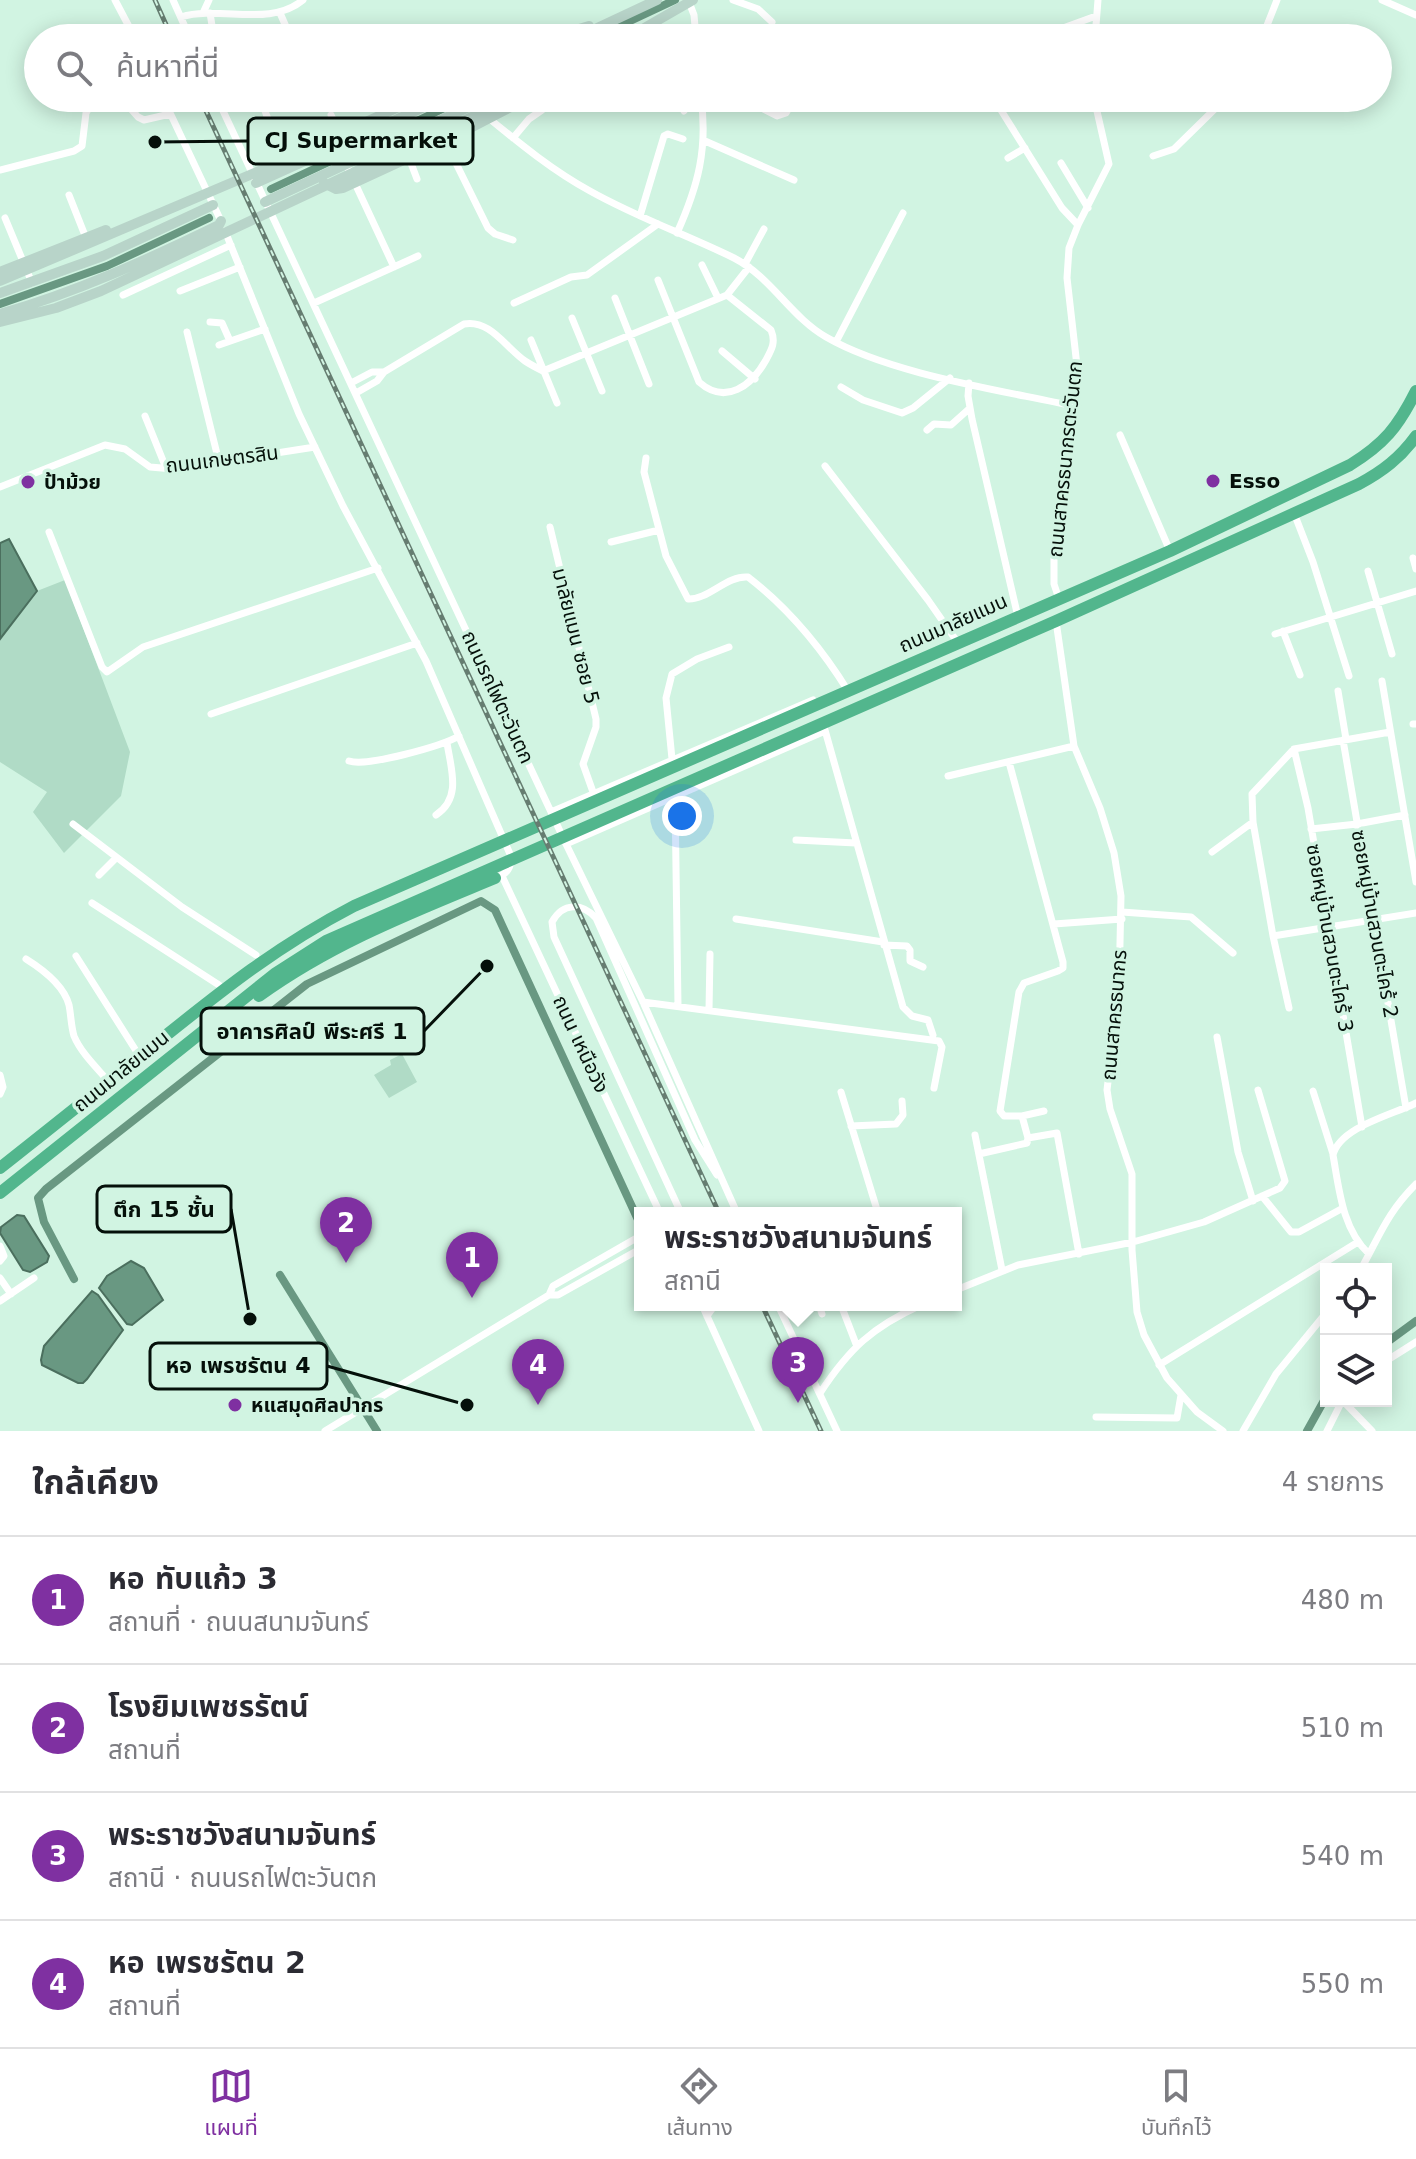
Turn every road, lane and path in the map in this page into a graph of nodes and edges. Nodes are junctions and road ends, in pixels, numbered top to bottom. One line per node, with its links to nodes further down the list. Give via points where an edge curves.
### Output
1 (115, 0): 19 (street)
2 (173, 0): 16 (street)
3 (209, 0): 12 (street)
4 (303, 0): 13 (street)
5 (657, 0): 11 (street)
6 (733, 0): 18 (street, via 758,9)
7 (1098, 0): 15 (street)
8 (1277, 0): 29 (street)
9 (1382, 0): 14 (street)
10 (691, 1): 25 (street); 26 (street)
11 (639, 4): 17 (street)
12 (206, 13): 13 (street); 16 (street); 21 (street)
13 (280, 13): 22 (street)
14 (1416, 15)
15 (1096, 16): 27 (street); 28 (street)
16 (181, 17): 20 (street)
17 (618, 18): 23 (street); 24 (street)
18 (772, 22)
19 (128, 24)
20 (184, 24)
21 (210, 24)
22 (285, 24)
23 (597, 24)
24 (605, 24)
25 (651, 24)
26 (695, 24)
27 (1074, 24)
28 (1096, 24)
29 (1268, 24)
30 (87, 112): 62 (street, via 82,146)
31 (134, 112): 45 (street, via 144,120)
32 (224, 112): 61 (street, ถนนรถไฟตะวันตก)
33 (265, 112): 58 (street, via 274,143)
34 (375, 112): 48 (street)
35 (388, 112): 93 (street)
36 (413, 112): 53 (street)
37 (458, 112): 60 (street)
38 (492, 112): 47 (street)
39 (495, 112): 47 (street)
40 (539, 112): 49 (street)
41 (702, 112): 52 (street)
42 (1002, 112): 54 (street)
43 (1097, 112): 74 (street, ถนนสาครธนากรตะวันตก, via 1109,164)
44 (1212, 112): 55 (street, via 1174,149)
45 (170, 114): 69 (street)
46 (331, 115): 48 (street)
47 (486, 116): 49 (street); 51 (street); 107 (street, via 454,126 114,285)
48 (338, 129): 53 (street); 58 (street)
49 (513, 138): 76 (street, via 582,186)
50 (683, 139): 76 (street, via 664,136)
51 (445, 141): 56 (street); 85 (street, via 488,228)
52 (705, 141): 66 (street); 83 (street, via 697,182)
53 (344, 143): 63 (street)
54 (1025, 148): 57 (street); 81 (street)
55 (1153, 156)
56 (409, 158): 65 (street); 67 (street)
57 (1008, 158)
58 (269, 161): 61 (street); 63 (street)
59 (1061, 163): 74 (street)
60 (346, 164): 64 (street); 67 (street)
61 (250, 169): 68 (street, ถนนรถไฟตะวันตก)
62 (0, 170)
63 (273, 175): 68 (street)
64 (315, 178): 67 (street, via 336,189); 70 (street)
65 (417, 179)
66 (794, 180)
67 (354, 182): 92 (street)
68 (256, 183): 72 (street, ถนนรถไฟตะวันตก)
69 (205, 188): 73 (street); 84 (street)
70 (291, 189): 72 (street); 77 (street)
71 (69, 195): 84 (street)
72 (265, 202): 77 (street, ถนนรถไฟตะวันตก)
73 (213, 205): 79 (street); 95 (street)
74 (1088, 208): 81 (street, ถนนสาครธนากรตะวันตก)
75 (903, 213): 114 (street)
76 (640, 216): 80 (street)
77 (272, 217): 102 (street, ถนนรถไฟตะวันตก)
78 (5, 218): 88 (street)
79 (221, 222): 86 (street); 104 (street, via 86,287)
80 (658, 224): 83 (street); 103 (street, via 587,275)
81 (1078, 225): 130 (street, ถนนสาครธนากรตะวันตก, via 1069,248 1067,278 1077,353)
82 (764, 229): 90 (street)
83 (677, 233): 90 (street)
84 (86, 238): 88 (street)
85 (513, 240)
86 (231, 245): 91 (street); 98 (street)
87 (418, 256): 92 (street)
88 (24, 263): 93 (street); 95 (street)
89 (702, 265): 101 (street)
90 (747, 266): 99 (street); 114 (street, via 808,324)
91 (240, 267): 96 (street); 109 (street)
92 (394, 267): 102 (street)
93 (1, 278)
94 (658, 280): 106 (street)
95 (32, 283): 97 (street)
96 (180, 291)
97 (0, 293)
98 (123, 295)
99 (727, 295): 101 (street); 121 (street, via 775,338)
100 (615, 298): 111 (street)
101 (718, 298): 106 (street)
102 (314, 303): 122 (street, ถนนรถไฟตะวันตก)
103 (514, 303)
104 (0, 314)
105 (572, 318): 117 (street)
106 (674, 318): 111 (street); 121 (street, via 699,382 707,389 735,391)
107 (0, 322)
108 (210, 322): 113 (street, via 222,323)
109 (265, 329): 113 (street); 136 (street)
110 (187, 332): 138 (street)
111 (631, 335): 117 (street); 124 (street)
112 (531, 340): 118 (street)
113 (230, 341): 115 (street)
114 (836, 342): 120 (street, via 873,358)
115 (219, 345)
116 (722, 351): 121 (street)
117 (587, 354): 118 (street); 126 (street)
118 (543, 371): 119 (street, via 472,323); 129 (street)
119 (384, 372): 122 (street); 128 (street)
120 (950, 378): 123 (street); 125 (street, via 902,413)
121 (755, 379)
122 (351, 383): 128 (street, ถนนรถไฟตะวันตก)
123 (969, 383): 130 (street); 131 (street)
124 (649, 384)
125 (841, 387)
126 (602, 391)
127 (1416, 391): 147 (highway, ถนนมาลัยแมน, via 1391,434 1374,450)
128 (356, 393): 181 (street, ถนนรถไฟตะวันตก)
129 (557, 403)
130 (1073, 406): 153 (street, ถนนสาครธนากรตะวันตก, via 1054,554)
131 (970, 408): 133 (street, via 951,425 937,423); 156 (street)
132 (145, 416): 140 (street)
133 (927, 430)
134 (1120, 435): 147 (street)
135 (1416, 436): 142 (highway, ถนนมาลัยแมน, via 1384,471)
136 (315, 447): 138 (street, ถนนเกษตรสิน); 149 (street)
137 (646, 458): 144 (street, via 644,472)
138 (219, 462): 140 (street, ถนนเกษตรสิน)
139 (825, 466): 159 (street)
140 (166, 468): 141 (street, ถนนเกษตรสิน, via 150,467 125,449 105,445)
141 (0, 487)
142 (1294, 513): 155 (street); 157 (highway, ถนนมาลัยแมน)
143 (550, 527): 179 (street, มาลัยแมน ซอย 5, via 596,719 583,764)
144 (659, 530): 146 (street); 166 (street, via 668,562 688,599 748,577 824,655)
145 (49, 532): 149 (street, via 107,672 143,647)
146 (611, 542)
147 (1170, 551): 153 (highway, ถนนมาลัยแมน)
148 (1413, 558): 150 (street)
149 (378, 568): 158 (street)
150 (1416, 569)
151 (1368, 571): 154 (street)
152 (1416, 591): 154 (street)
153 (1059, 599): 156 (highway, ถนนมาลัยแมน)
154 (1377, 603): 155 (street); 161 (street)
155 (1331, 616): 162 (street, via 1279,632); 163 (street)
156 (1018, 617): 159 (highway, ถนนมาลัยแมน)
157 (1056, 621): 168 (highway, ถนนมาลัยแมน); 173 (street, ถนนสาครธนากร)
158 (417, 643): 167 (street); 170 (street)
159 (958, 644): 166 (highway, ถนนมาลัยแมน)
160 (729, 647): 175 (street, via 672,674 666,698)
161 (1392, 654)
162 (1300, 675)
163 (1349, 676)
164 (1382, 681): 169 (street)
165 (1338, 691): 171 (street, ซอยหมู่บ้านสวนตะไคร้ 2)
166 (845, 693): 175 (street, via 803,704); 222 (highway, ถนนมาลัยแมน, via 333,917 263,960)
167 (211, 714)
168 (824, 727): 180 (street); 191 (street); 219 (highway, ถนนมาลัยแมน, via 326,941)
169 (1390, 732): 171 (street); 183 (street)
170 (459, 736): 172 (street); 189 (street)
171 (1344, 740): 174 (street); 186 (street, ซอยหมู่บ้านสวนตะไคร้ 2)
172 (447, 743): 176 (street); 182 (street, via 452,796)
173 (1074, 746): 177 (street); 201 (street, ถนนสาครธนากร, via 1110,842)
174 (1294, 749): 184 (street, via 1252,794); 187 (street, ซอยหมู่บ้านสวนตะไคร้ 3)
175 (672, 759): 179 (street)
176 (349, 761)
177 (1009, 762): 178 (street); 204 (street)
178 (948, 776)
179 (590, 794): 181 (street); 188 (street, มาลัยแมน ซอย 5, via 600,817)
180 (675, 798): 188 (street); 216 (street)
181 (551, 812): 192 (street, ถนนรถไฟตะวันตก)
182 (436, 815)
183 (1405, 815): 186 (street); 198 (street)
184 (1253, 822): 194 (street); 206 (street)
185 (73, 824): 195 (street)
186 (1357, 824): 187 (street); 203 (street, ซอยหมู่บ้านสวนตะไคร้ 2)
187 (1311, 829): 205 (street, ซอยหมู่บ้านสวนตะไคร้ 3)
188 (599, 831): 192 (street)
189 (503, 837): 193 (highway); 197 (street, via 510,867)
190 (796, 840): 191 (street)
191 (856, 843): 207 (street)
192 (566, 844): 215 (street, ถนนรถไฟตะวันตก)
193 (480, 847): 197 (street, via 478,869 485,876); 210 (highway, via 318,915)
194 (1212, 852)
195 (116, 858): 196 (street); 210 (street)
196 (99, 875)
197 (499, 877): 219 (highway, via 331,949); 247 (street, ถนน เหนือวัง)
198 (1416, 882)
199 (92, 903): 214 (street)
200 (1416, 913): 203 (street)
201 (1122, 916): 204 (street); 208 (street, via 1191,917); 253 (street, ถนนสาครธนากร, via 1107,1090 1132,1174)
202 (736, 919): 207 (street)
203 (1374, 919): 205 (street); 232 (street, ซอยหมู่บ้านสวนตะไคร้ 2)
204 (1054, 924): 234 (street, via 1063,968 1024,983 1019,992 1000,1111)
205 (1329, 928): 206 (street); 236 (street, ซอยหมู่บ้านสวนตะไคร้ 3)
206 (1273, 936): 217 (street)
207 (884, 944): 213 (street, via 907,946 910,961); 220 (street, via 903,1007 928,1020)
208 (1233, 953)
209 (710, 954): 218 (street)
210 (256, 955): 214 (highway)
211 (76, 956): 222 (street)
212 (26, 959): 224 (street, via 64,993 81,1049)
213 (923, 967)
214 (219, 985): 222 (highway, via 160,1032)
215 (643, 1002): 216 (street); 242 (street, ถนนรถไฟตะวันตก)
216 (678, 1006): 218 (street)
217 (1289, 1008)
218 (709, 1010): 225 (street, via 939,1041)
219 (218, 1019): 244 (highway, ถนนมาลัยแมน)
220 (933, 1035)
221 (1217, 1037): 246 (street, via 1238,1152)
222 (142, 1055): 224 (highway, ถนนมาลัยแมน)
223 (0, 1075): 229 (street)
224 (109, 1082): 241 (highway, ถนนมาลัยแมน)
225 (934, 1088)
226 (1258, 1090): 245 (street, via 1285,1181)
227 (1313, 1091): 240 (street)
228 (841, 1092): 235 (street)
229 (0, 1094)
230 (902, 1101): 235 (street, via 903,1115 896,1124)
231 (1416, 1103): 232 (street)
232 (1406, 1108): 236 (street)
233 (1044, 1111): 234 (street)
234 (1022, 1116): 238 (street)
235 (851, 1126): 250 (street)
236 (1362, 1127): 240 (street, via 1340,1141)
237 (975, 1135): 239 (street)
238 (1028, 1138): 239 (street, via 1027,1143); 257 (street, via 1058,1135)
239 (979, 1154): 261 (street)
240 (1333, 1155): 251 (street)
241 (0, 1168)
242 (722, 1180): 248 (street, via 704,1157 596,918 582,908 558,912 552,922 554,937); 249 (street, ถนนรถไฟตะวันตก)
243 (1416, 1184): 258 (street, via 1391,1211)
244 (0, 1193)
245 (1262, 1196): 246 (street); 251 (street, via 1291,1232)
246 (1253, 1201): 253 (street, via 1204,1222)
247 (657, 1207)
248 (678, 1207)
249 (734, 1207)
250 (876, 1207)
251 (1343, 1208): 254 (street)
252 (634, 1239): 266 (street, via 553,1286)
253 (1133, 1242): 257 (street); 278 (street, ถนนสาครธนากร, via 1137,1312)
254 (1358, 1242): 258 (street); 278 (street)
255 (0, 1246): 259 (street)
256 (634, 1252): 266 (street, via 558,1295)
257 (1079, 1254): 261 (street)
258 (1369, 1254): 260 (street)
259 (0, 1261)
260 (1364, 1263)
261 (1002, 1270): 264 (street)
262 (0, 1278): 265 (street)
263 (34, 1278): 265 (street)
264 (962, 1287)
265 (11, 1294): 267 (street)
266 (549, 1295): 284 (street)
267 (0, 1301)
268 (705, 1311): 273 (street)
269 (711, 1311): 273 (street)
270 (781, 1311): 279 (street)
271 (843, 1311): 276 (street)
272 (903, 1311): 276 (street)
273 (707, 1316): 285 (street)
274 (1320, 1320): 288 (street, via 1276,1374)
275 (1416, 1342): 277 (street)
276 (856, 1344): 279 (street)
277 (1392, 1357)
278 (1159, 1365): 280 (street, ถนนสาครธนากร)
279 (820, 1393): 286 (street)
280 (1181, 1395): 283 (street, via 1177,1418); 287 (street, ถนนสาครธนากร)
281 (1339, 1407): 289 (street)
282 (1348, 1407): 290 (street)
283 (1096, 1417)
284 (325, 1431)
285 (759, 1431)
286 (837, 1431)
287 (1223, 1431)
288 (1243, 1431)
289 (1327, 1431)
290 (1372, 1431)

